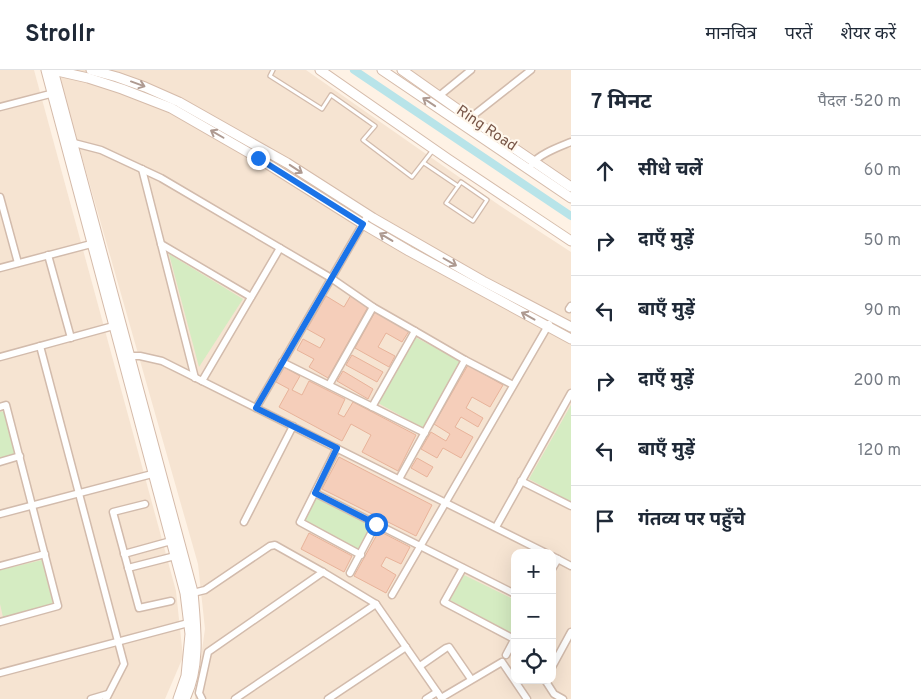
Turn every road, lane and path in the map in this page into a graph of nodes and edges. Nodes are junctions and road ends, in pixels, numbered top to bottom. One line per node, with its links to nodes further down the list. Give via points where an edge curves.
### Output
1 (50, 70): 9 (street); 11 (street)
2 (91, 70): 11 (street, one-way to 11, via 145,87)
3 (273, 70): 20 (lane, via 270,76 322,109 331,95 375,126 363,140 412,177)
4 (320, 70): 18 (street)
5 (382, 70): 21 (street, one-way to 5)
6 (404, 70): 10 (street, Ring Road)
7 (471, 70): 10 (street)
8 (531, 70): 13 (street)
9 (56, 92): 12 (street); 15 (street); 30 (street)
10 (439, 96): 13 (street, Ring Road)
11 (168, 102): 16 (street)
12 (0, 107)
13 (470, 118): 21 (street, Ring Road)
14 (571, 142): 21 (street, via 548,152)
15 (74, 143): 22 (street, via 101,150); 30 (street)
16 (246, 145): 17 (street); 19 (street)
17 (263, 149): 19 (street); 27 (street, one-way to 27)
18 (433, 149): 20 (lane); 29 (street)
19 (258, 158): 28 (street)
20 (424, 162): 23 (lane)
21 (531, 165): 24 (street, Ring Road); 26 (street)
22 (142, 170): 31 (street); 32 (street)
23 (458, 186): 23 (lane, via 446,203 473,221 487,200 461,182)
24 (571, 186)
25 (0, 196): 34 (street)
26 (571, 198)
27 (368, 215): 28 (street); 39 (street, one-way to 39)
28 (363, 224): 36 (street); 41 (street, one-way to 28)
29 (571, 241)
30 (95, 243): 33 (street); 40 (street)
31 (161, 244): 37 (street); 51 (street)
32 (280, 248): 36 (street); 37 (street)
33 (48, 256): 34 (street); 44 (street)
34 (18, 263): 35 (street)
35 (0, 268)
36 (331, 278): 38 (street); 50 (street)
37 (251, 297): 52 (street)
38 (373, 307): 43 (street); 53 (street)
39 (552, 317): 41 (street); 42 (street)
40 (117, 325): 44 (street); 47 (street); 64 (street)
41 (548, 326): 45 (street); 54 (street)
42 (571, 327)
43 (415, 331): 49 (street); 57 (street)
44 (70, 338): 46 (street)
45 (571, 339)
46 (40, 346): 48 (street); 67 (street)
47 (129, 356): 51 (street, via 162,362); 64 (street)
48 (0, 357)
49 (465, 360): 54 (street); 60 (street)
50 (282, 362): 53 (street); 58 (street)
51 (194, 378): 52 (street)
52 (202, 381): 58 (street)
53 (329, 385): 57 (street)
54 (513, 385): 69 (street)
55 (571, 395): 66 (street)
56 (0, 407): 62 (street, via 6,405)
57 (372, 407): 60 (street)
58 (256, 408): 59 (street)
59 (293, 426): 61 (street); 74 (street)
60 (424, 433): 65 (street)
61 (337, 448): 65 (street); 68 (street)
62 (20, 456): 63 (street); 71 (street)
63 (0, 462)
64 (157, 473): 67 (street); 77 (street); 92 (street)
65 (399, 479): 69 (street)
66 (521, 482): 72 (street); 76 (street)
67 (79, 493): 71 (street); 101 (street)
68 (315, 493): 75 (street); 82 (street, via 300,522)
69 (446, 502): 76 (street); 78 (street)
70 (145, 504): 81 (street, via 113,512)
71 (32, 505): 73 (street); 80 (street)
72 (571, 506)
73 (0, 514)
74 (244, 522)
75 (376, 524): 78 (street); 82 (street)
76 (496, 527): 79 (street)
77 (172, 542): 81 (street); 83 (street)
78 (420, 546): 88 (street); 93 (street)
79 (538, 549)
80 (45, 554): 85 (street); 96 (street, via 58,606)
81 (124, 554): 87 (street)
82 (361, 555): 90 (street)
83 (175, 556): 87 (street); 97 (street)
84 (556, 558): 86 (street)
85 (0, 566)
86 (571, 566)
87 (128, 568): 94 (street, via 140,608)
88 (462, 568): 91 (street); 99 (street, via 444,602)
89 (323, 572): 92 (street, via 273,544 205,590); 95 (street); 114 (street, via 208,652 199,691)
90 (350, 574)
91 (511, 592)
92 (193, 594): 97 (street)
93 (392, 596)
94 (171, 601)
95 (376, 604): 102 (street); 115 (street)
96 (0, 622)
97 (192, 622): 101 (street); 112 (street, via 186,676); 113 (street, via 197,638 194,668)
98 (571, 632): 104 (street)
99 (511, 636)
100 (514, 639): 103 (street)
101 (118, 642): 106 (street); 110 (street, via 124,664)
102 (406, 647): 105 (street); 116 (street)
103 (506, 655)
104 (556, 660)
105 (420, 666): 107 (street, via 449,648); 109 (street)
106 (0, 673)
107 (471, 679): 118 (street); 119 (street, via 502,662)
108 (548, 684): 120 (street, via 554,694)
109 (437, 692): 117 (street); 118 (street)
110 (107, 697): 111 (street)
111 (91, 699)
112 (178, 699)
113 (185, 699)
114 (202, 699)
115 (235, 699)
116 (328, 699)
117 (426, 699)
118 (442, 699)
119 (528, 699)
120 (563, 699)

